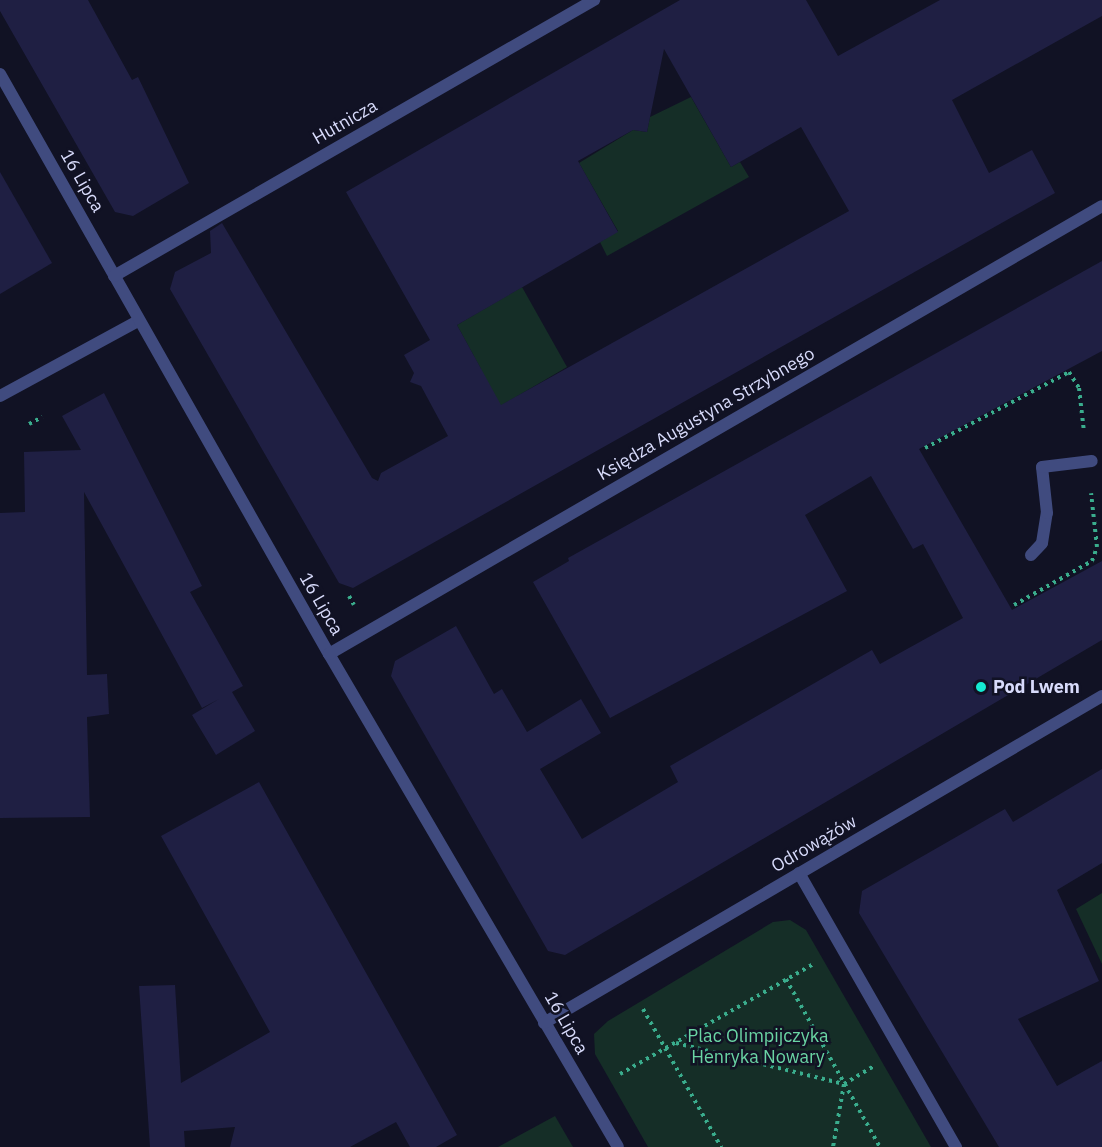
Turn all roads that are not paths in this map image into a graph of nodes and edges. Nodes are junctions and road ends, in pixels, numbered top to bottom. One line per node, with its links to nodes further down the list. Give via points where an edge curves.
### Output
1 (594, 0): 4 (street, Hutnicza)
2 (0, 74): 4 (street, 16 Lipca)
3 (1102, 206): 9 (street, Księdza Augustyna Strzybnego)
4 (114, 276): 5 (street, 16 Lipca)
5 (138, 321): 6 (street); 9 (street, 16 Lipca)
6 (0, 396)
7 (1092, 461): 8 (street, via 1042,467 1047,513 1042,543)
8 (1031, 555)
9 (328, 654): 12 (street, 16 Lipca)
10 (1102, 696): 11 (street, Odrowążów)
11 (799, 873): 12 (street, Odrowążów); 14 (street)
12 (544, 1023): 13 (street, 16 Lipca)
13 (618, 1147)
14 (956, 1147)

